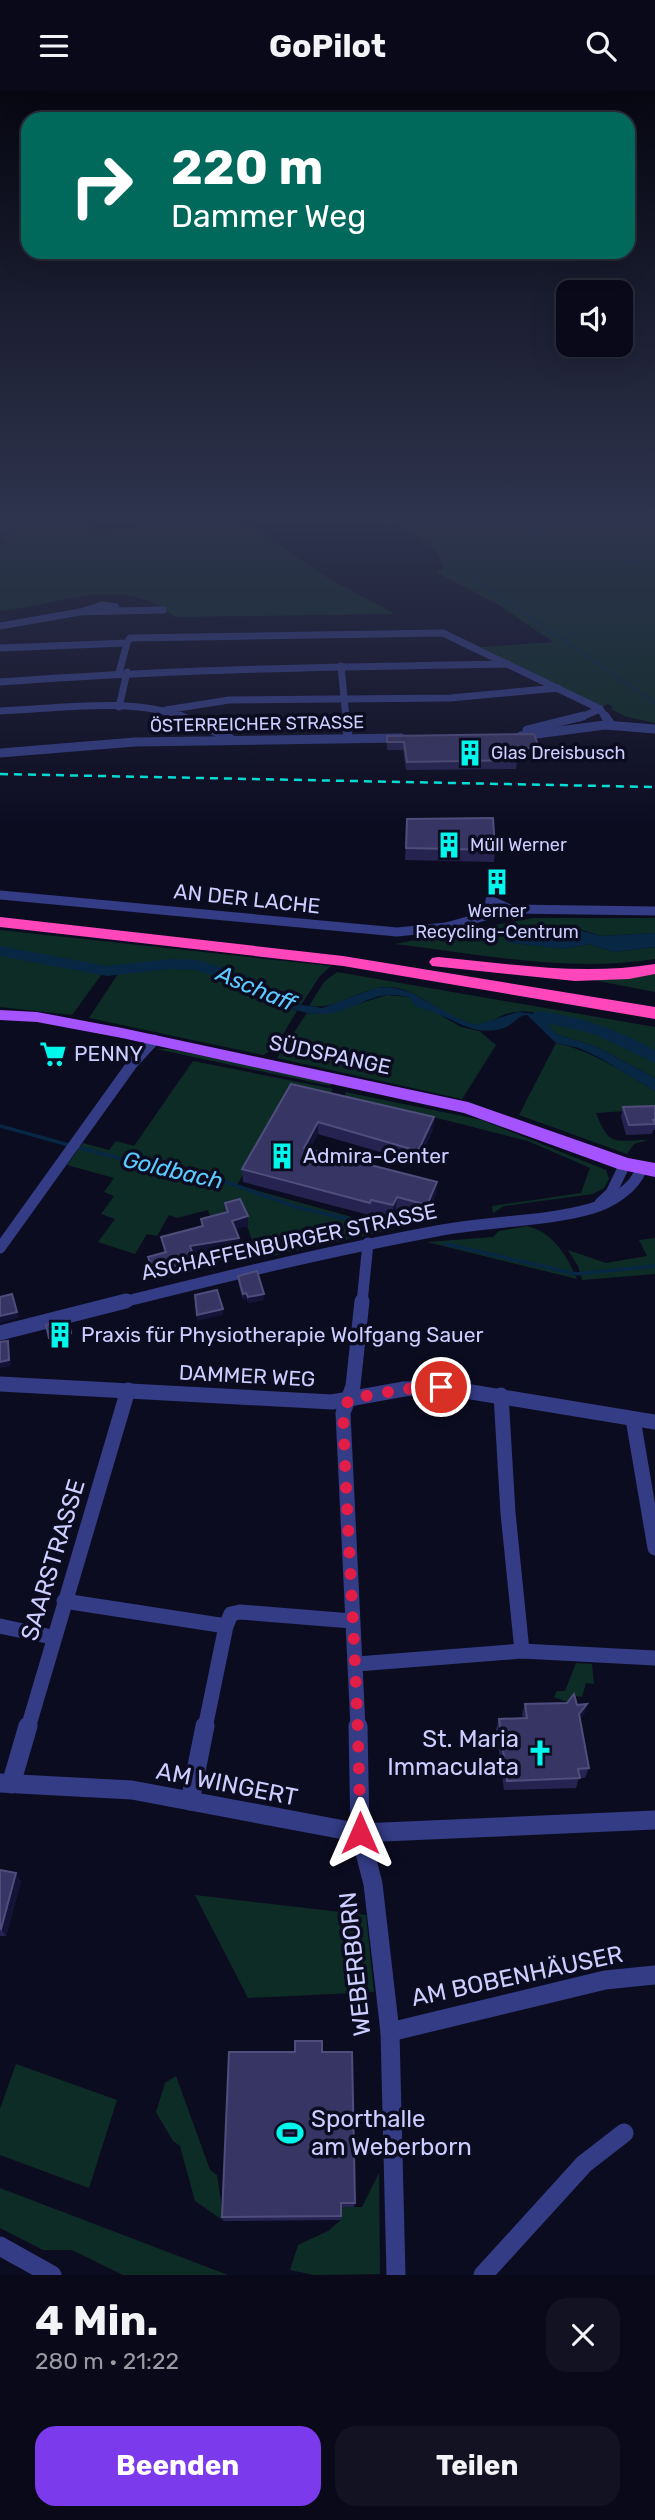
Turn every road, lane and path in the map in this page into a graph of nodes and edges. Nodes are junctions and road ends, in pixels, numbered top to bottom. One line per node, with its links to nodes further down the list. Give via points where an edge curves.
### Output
1 (32, 621): 2 (street)
2 (21, 623): 3 (street)
3 (0, 625)
4 (443, 633): 5 (street); 7 (street)
5 (128, 641): 6 (street); 9 (street)
6 (0, 648)
7 (512, 664): 8 (street); 11 (street)
8 (341, 666): 9 (street); 12 (street)
9 (123, 672): 10 (street); 13 (street)
10 (0, 683)
11 (558, 688): 12 (street, via 474,699); 14 (street)
12 (344, 696): 15 (street, via 232,700); 21 (street)
13 (118, 707): 15 (street); 16 (street)
14 (600, 709): 17 (street); 17 (street, via 511,736 553,735)
15 (166, 710): 22 (street)
16 (0, 711)
17 (610, 723): 18 (street)
18 (645, 726): 19 (street); 23 (street)
19 (655, 729)
20 (409, 737): 21 (street, ÖSTERREICHER STRASSE)
21 (348, 738): 22 (street, ÖSTERREICHER STRASSE)
22 (233, 740): 24 (street, ÖSTERREICHER STRASSE)
23 (655, 740)
24 (0, 753)
25 (0, 895): 29 (street, AN DER LACHE, via 384,931 429,930)
26 (0, 909): 31 (highway)
27 (510, 909): 28 (street, AN DER LACHE); 29 (street, AN DER LACHE); 29 (street, AN DER LACHE, via 490,900)
28 (655, 911)
29 (489, 914)
30 (0, 922): 34 (highway, via 343,961)
31 (436, 962): 32 (highway, via 566,974); 33 (highway)
32 (655, 969)
33 (655, 1000)
34 (655, 1013)
35 (0, 1015): 36 (main road, SÜDSPANGE, via 37,1017)
36 (150, 1039): 37 (main road, SÜDSPANGE, via 468,1108); 39 (street)
37 (641, 1168): 38 (street, ASCHAFFENBURGER STRASSE, via 638,1179 617,1199 591,1209)
38 (368, 1243): 40 (street, ASCHAFFENBURGER STRASSE); 44 (street, WEBERBORN)
39 (0, 1248)
40 (0, 1333)
41 (0, 1384): 42 (street, DAMMER WEG)
42 (128, 1390): 44 (street, DAMMER WEG, via 332,1402); 48 (street, SAARSTRASSE)
43 (501, 1395): 44 (street, DAMMER WEG, via 423,1387); 45 (street, DAMMER WEG); 53 (street)
44 (349, 1399): 49 (street, WEBERBORN, via 343,1413)
45 (633, 1419): 46 (street, DAMMER WEG); 47 (street)
46 (655, 1422)
47 (654, 1540)
48 (64, 1601): 51 (street); 52 (street, SAARSTRASSE)
49 (352, 1621): 51 (street, via 240,1612 231,1614); 55 (street, WEBERBORN)
50 (0, 1626): 52 (street)
51 (226, 1626): 57 (street)
52 (52, 1637): 56 (street, SAARSTRASSE)
53 (522, 1651): 54 (street); 55 (street)
54 (655, 1658)
55 (357, 1664): 59 (street, WEBERBORN)
56 (5, 1784): 57 (street, AM WINGERT, via 131,1790)
57 (190, 1801): 59 (street, AM WINGERT)
58 (655, 1820): 59 (street, AM WINGERT)
59 (360, 1833): 61 (street, WEBERBORN, via 373,1884)
60 (655, 1975): 61 (street, AM BOBENHÄUSER, via 605,1980)
61 (390, 2032): 65 (street, WEBERBORN)
62 (624, 2133): 66 (street, via 584,2164)
63 (0, 2246): 64 (street)
64 (52, 2275)
65 (396, 2275)
66 (483, 2275)

